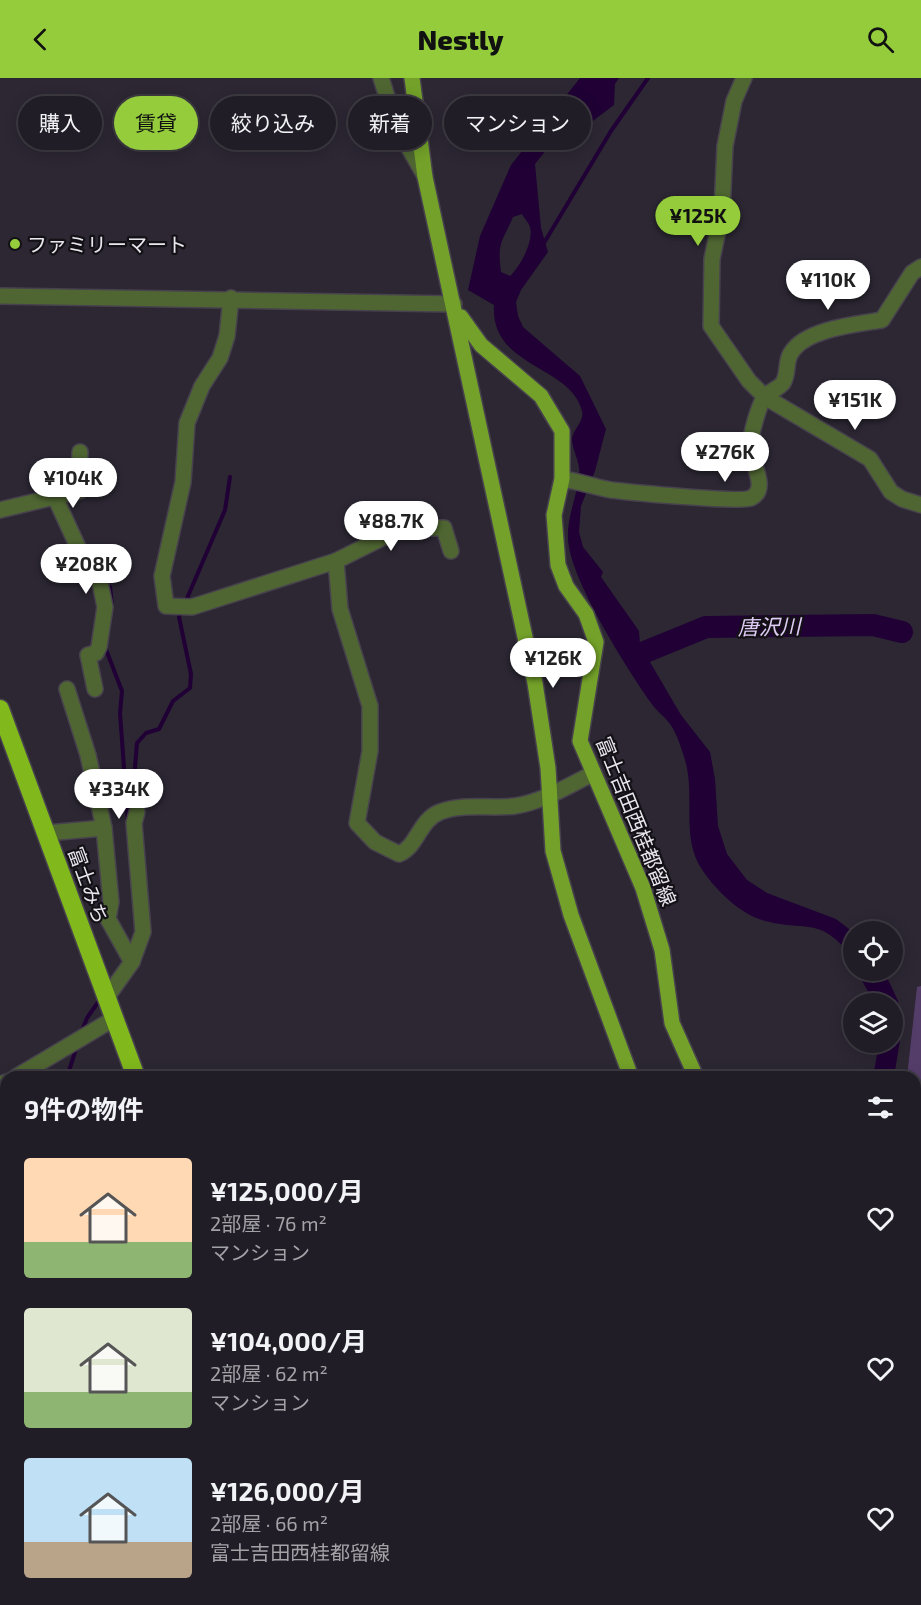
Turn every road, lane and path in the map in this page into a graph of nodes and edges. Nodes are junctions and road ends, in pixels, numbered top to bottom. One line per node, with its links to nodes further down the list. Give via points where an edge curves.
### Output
1 (381, 78): 4 (street, via 396,125)
2 (412, 78): 4 (main road, 富士吉田西桂都留線)
3 (744, 78): 9 (street, via 734,101 725,146 722,211 712,259 710,317 722,343)
4 (426, 177): 8 (main road, 富士吉田西桂都留線)
5 (921, 267): 9 (street, via 912,273 882,320 831,328 794,348 789,356 788,375)
6 (0, 296): 7 (street)
7 (231, 298): 8 (street); 16 (street, via 220,358 202,386 187,423 183,482 162,576 166,606 192,607)
8 (454, 304): 11 (main road, 富士吉田西桂都留線, via 469,331 540,396 553,414 562,431); 29 (main road, 富士吉田西桂都留線, via 535,683 548,768 553,851 571,915)
9 (765, 397): 11 (street, via 750,447 760,484 758,493 749,499 716,500 610,490); 13 (street, via 870,459 891,492)
10 (80, 452): 12 (street, via 80,491)
11 (567, 480): 20 (main road, 富士吉田西桂都留線, via 554,515 558,565 595,634 580,741)
12 (55, 497): 14 (street); 18 (street, via 82,556 99,578 105,616 99,647 96,653 88,655)
13 (921, 505)
14 (0, 510)
15 (451, 551): 16 (street, via 444,528 402,528)
16 (336, 561): 20 (street, via 340,609 370,706 370,751 357,823 375,842 399,854 409,850 424,824 440,812 516,806 538,800)
17 (67, 689): 22 (street, via 88,755)
18 (94, 689)
19 (0, 709): 23 (highway, 富士みち)
20 (592, 774): 30 (main road, 富士吉田西桂都留線, via 643,888 662,950 672,1023)
21 (137, 812): 24 (street, via 134,823 143,932)
22 (104, 828): 23 (street); 24 (street, via 111,902 108,919)
23 (46, 833): 25 (highway, 富士みち)
24 (132, 962): 25 (street)
25 (107, 997): 26 (highway, 富士みち)
26 (115, 1018): 27 (street); 28 (highway, 富士みち)
27 (26, 1071)
28 (134, 1071)
29 (629, 1071)
30 (693, 1071)

